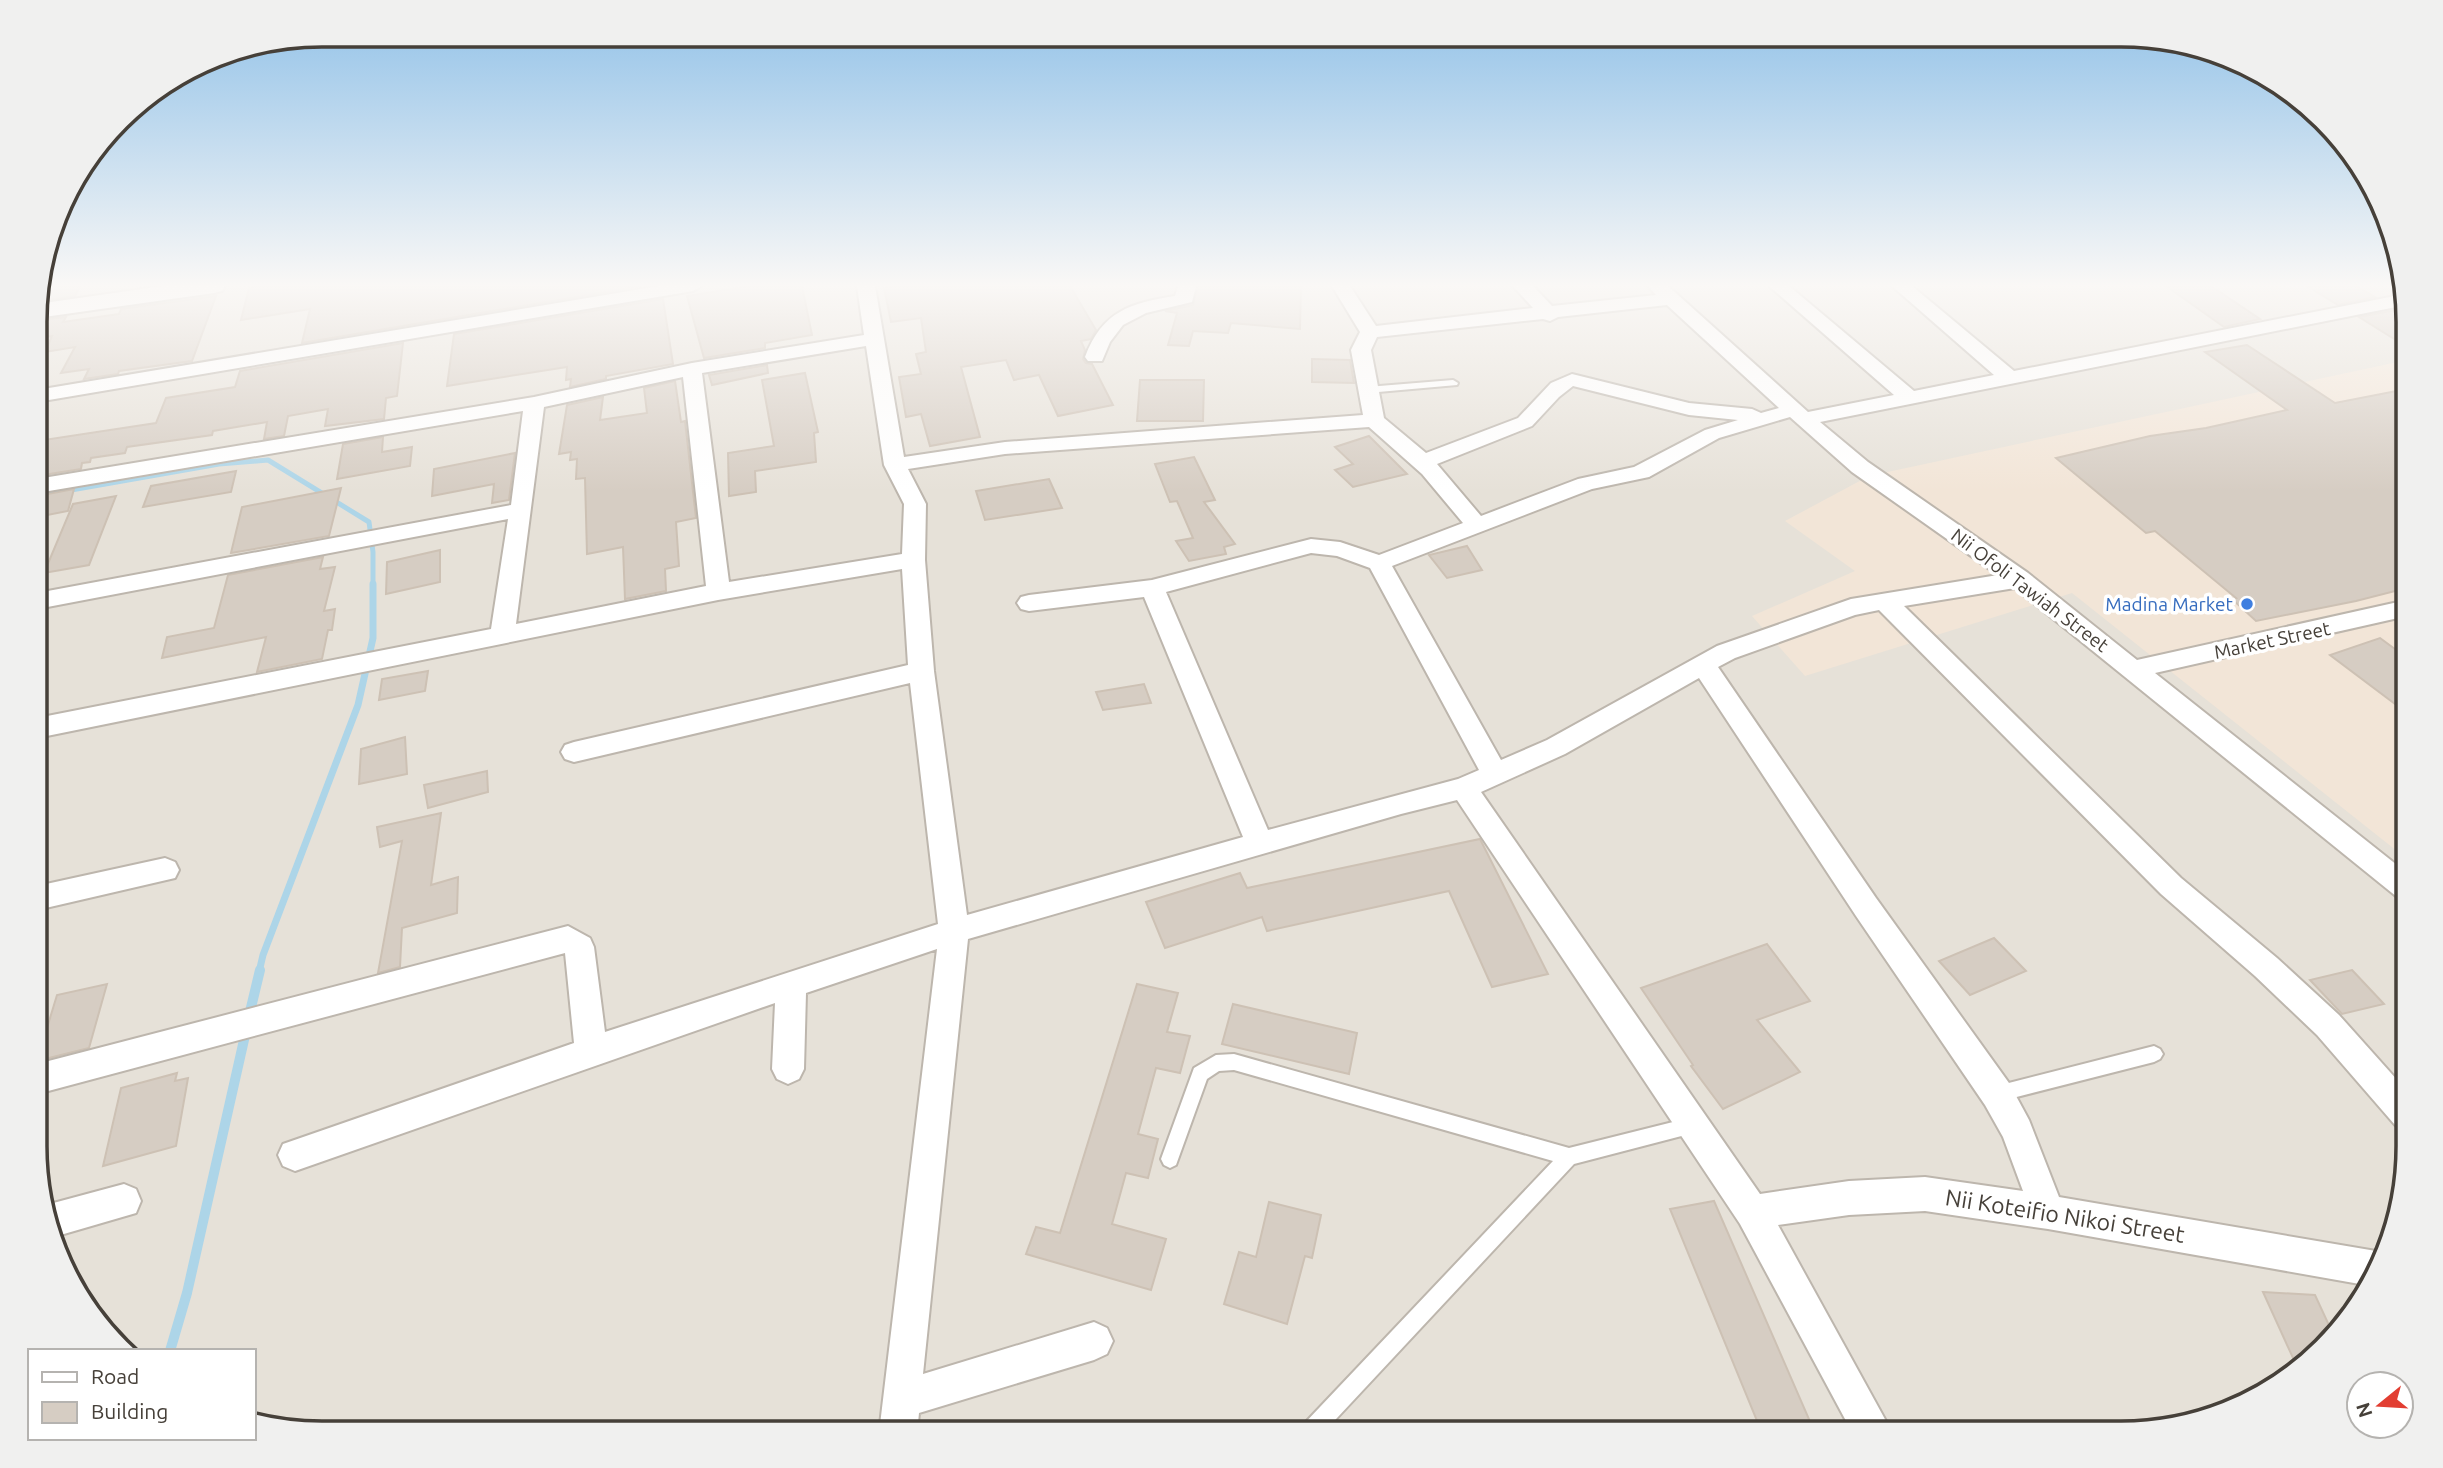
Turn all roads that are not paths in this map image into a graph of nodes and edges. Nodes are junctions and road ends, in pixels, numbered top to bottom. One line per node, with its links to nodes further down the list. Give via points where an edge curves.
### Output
1 (284, 355): 13 (street)
2 (780, 355): 9 (street)
3 (877, 355): 20 (street)
4 (1362, 355): 12 (street)
5 (1733, 355): 16 (street, Nii Ofoli Tawiah Street)
6 (1859, 355): 14 (street)
7 (1983, 355): 10 (street)
8 (2128, 355): 10 (street)
9 (692, 369): 15 (street); 28 (street)
10 (2010, 378): 14 (street)
11 (1453, 383): 12 (lane)
12 (1367, 390): 18 (street)
13 (47, 394)
14 (1910, 398): 16 (street)
15 (534, 403): 21 (street); 22 (street)
16 (1799, 414): 17 (street); 26 (street, Nii Ofoli Tawiah Street, via 1860,467)
17 (1765, 416): 19 (street, via 1689,409 1572,380 1555,388 1525,422); 23 (street, via 1713,433 1641,472 1586,484)
18 (1374, 420): 19 (street); 20 (street, via 1005,448)
19 (1425, 461): 23 (street)
20 (895, 465): 24 (street, via 915,504)
21 (47, 484)
22 (521, 510): 29 (street); 33 (street)
23 (1477, 526): 25 (street)
24 (913, 560): 28 (street); 36 (street)
25 (1379, 563): 27 (street, via 1340,549 1311,546); 39 (street)
26 (2020, 579): 30 (street); 35 (street, Nii Ofoli Tawiah Street)
27 (1152, 588): 31 (street); 41 (street)
28 (718, 592): 33 (street)
29 (47, 599)
30 (1884, 601): 34 (street, via 1851,607); 53 (street, via 2171,886 2328,1025)
31 (1029, 603)
32 (2396, 610): 35 (street, Market Street)
33 (502, 635): 37 (street)
34 (1703, 664): 39 (street, via 1617,715); 52 (street)
35 (2135, 669): 42 (street, Nii Ofoli Tawiah Street)
36 (921, 671): 38 (street); 45 (street)
37 (47, 725)
38 (575, 752)
39 (1495, 774): 40 (street)
40 (1464, 788): 41 (street); 54 (street)
41 (1260, 844): 45 (street)
42 (2395, 865)
43 (165, 870): 44 (street)
44 (47, 896)
45 (954, 931): 46 (street); 64 (street)
46 (791, 984): 48 (street); 50 (street)
47 (265, 1017): 48 (street, via 568,939 579,947); 51 (street)
48 (590, 1051): 55 (street)
49 (2154, 1054): 52 (lane)
50 (788, 1069)
51 (47, 1076)
52 (1997, 1094): 60 (street)
53 (2396, 1102)
54 (1694, 1125): 56 (lane); 59 (street)
55 (296, 1155)
56 (1569, 1157): 57 (lane, via 1234,1062 1216,1063 1200,1074); 65 (lane)
57 (1170, 1159)
58 (124, 1201): 61 (street)
59 (1752, 1212): 60 (street, Nii Koteifio Nikoi Street, via 1849,1198 1925,1194); 66 (street)
60 (2049, 1212): 62 (street, Nii Koteifio Nikoi Street)
61 (57, 1218)
62 (2367, 1267)
63 (1094, 1341): 64 (street)
64 (899, 1417)
65 (1320, 1421)
66 (1867, 1421)

